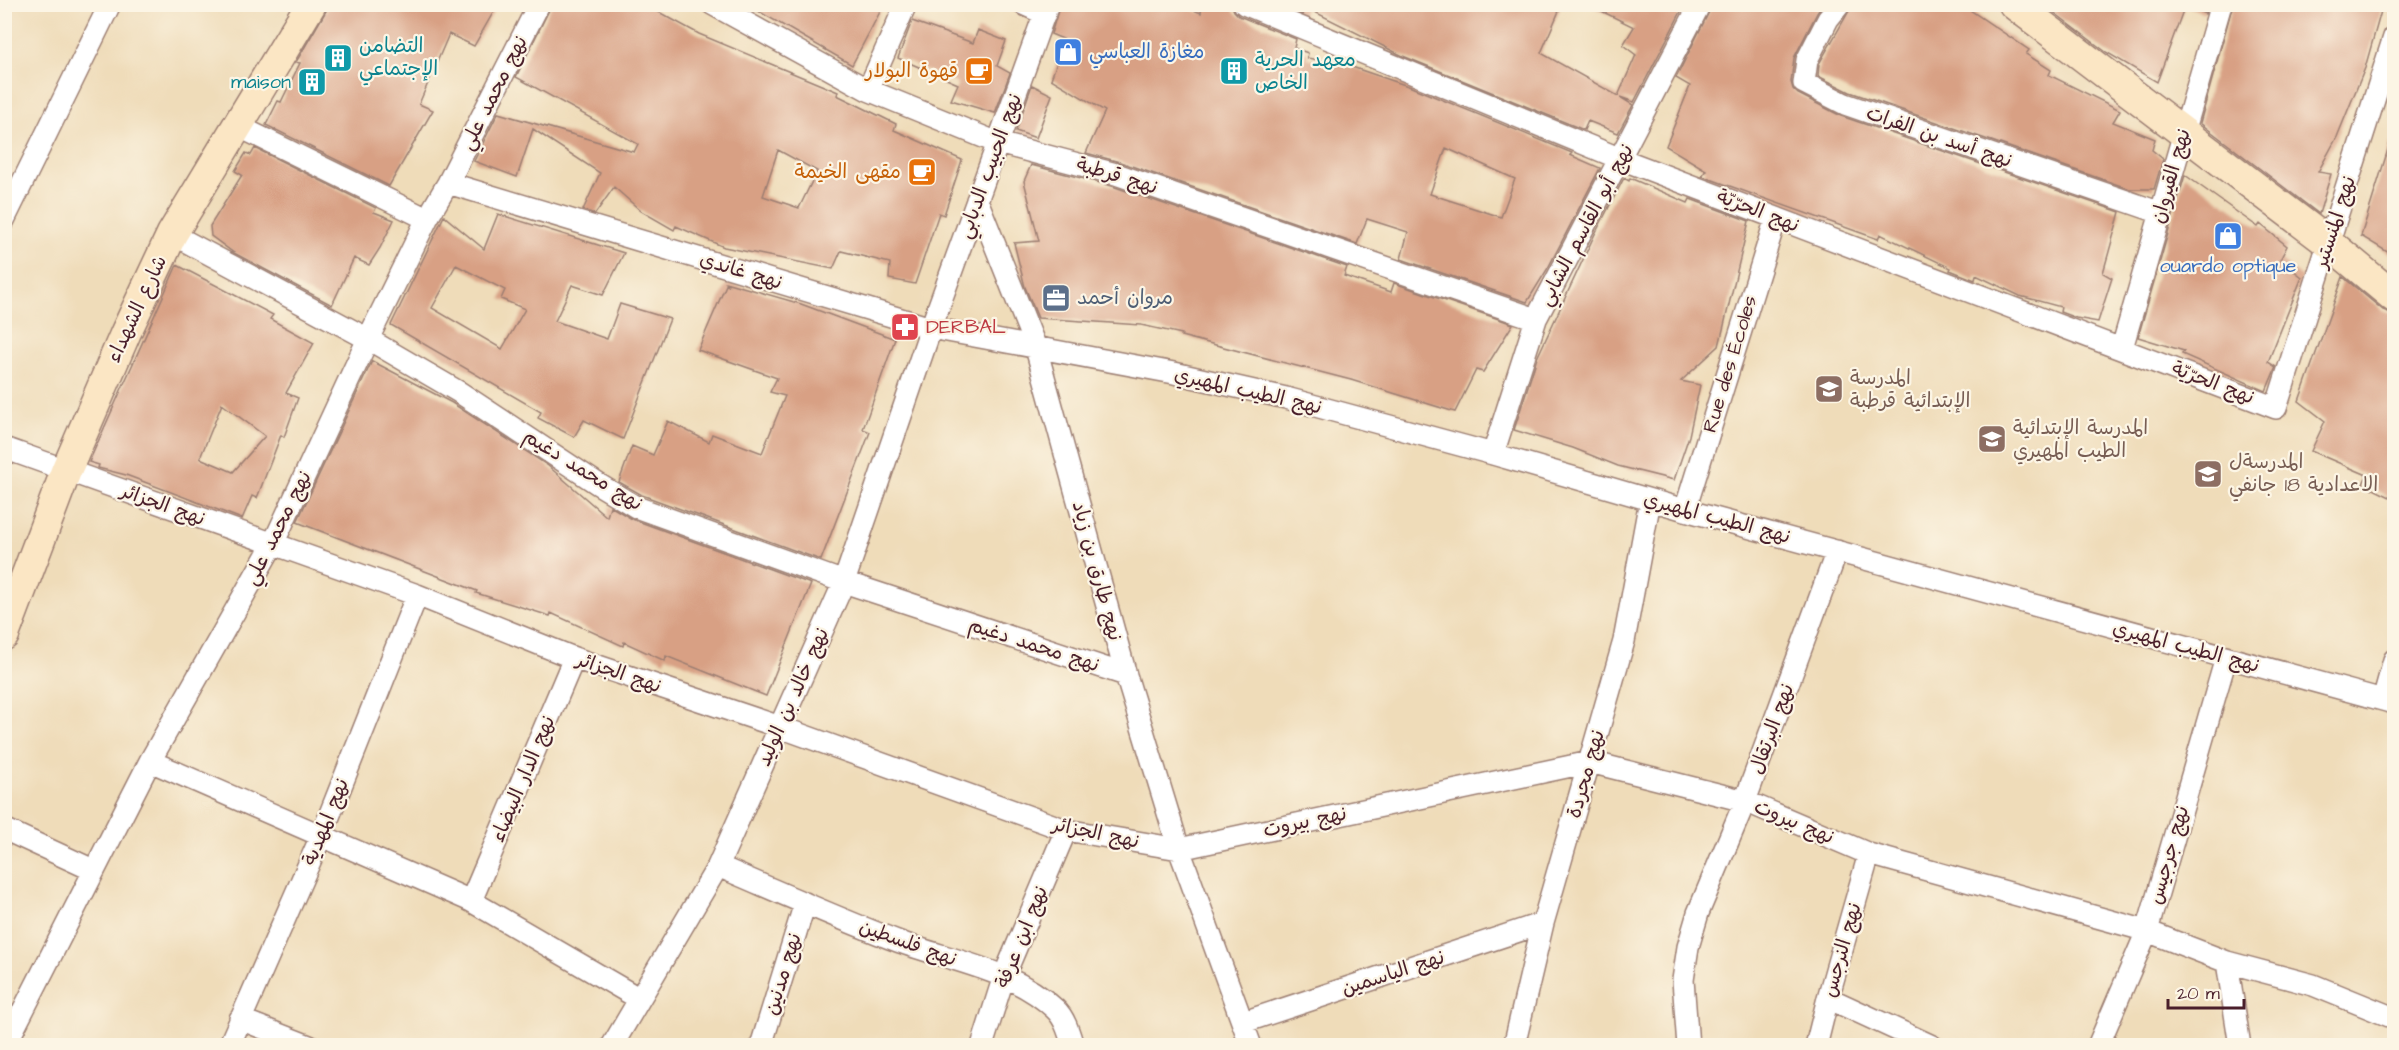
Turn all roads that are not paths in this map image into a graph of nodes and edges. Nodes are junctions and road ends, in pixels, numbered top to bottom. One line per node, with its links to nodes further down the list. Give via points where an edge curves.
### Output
1 (110, 4): 24 (street)
2 (311, 4): 15 (main road, شارع الشهداء)
3 (539, 4): 19 (street, نهج محمد علي)
4 (712, 4): 14 (street, نهج قرطبة)
5 (906, 4): 14 (street)
6 (1023, 4): 12 (street)
7 (1700, 4): 18 (street, نهج أبو القاسم الشابي)
8 (1840, 4): 21 (street, نهج أسد بن الفرات, via 1806,60 1804,83 1845,104)
9 (2014, 4): 16 (main road)
10 (2221, 4): 16 (street, نهج القيروان)
11 (1244, 5): 18 (street, نهج الحرّيّة)
12 (1047, 9): 17 (street, نهج الحبيب الدبابي)
13 (2394, 37): 26 (street, نهج المنستير)
14 (868, 90): 17 (street, نهج قرطبة)
15 (238, 126): 23 (street); 25 (main road, شارع الشهداء)
16 (2184, 133): 21 (street, نهج القيروان); 26 (main road)
17 (998, 143): 20 (street, نهج الحبيب الدبابي); 28 (street, نهج قرطبة, via 1116,174)
18 (1621, 159): 22 (street, نهج الحرّيّة); 28 (street, نهج أبو القاسم الشابي)
19 (448, 183): 23 (street, نهج محمد علي); 29 (street, نهج غاندي)
20 (977, 200): 29 (street, نهج الحبيب الدبابي); 31 (street, نهج طارق بن زياد)
21 (2161, 213): 32 (street, نهج القيروان)
22 (1776, 218): 32 (street, نهج الحرّيّة); 38 (street, Rue des Écoles)
23 (427, 219): 30 (street, نهج محمد علي)
24 (4, 220)
25 (172, 234): 30 (street, نهج محمد دغيم); 36 (main road, شارع الشهداء)
26 (2329, 243): 27 (main road); 33 (street, نهج المنستير)
27 (2394, 297)
28 (1536, 319): 35 (street, نهج أبو القاسم الشابي)
29 (931, 328): 31 (street, نهج غاندي); 41 (street, نهج خالد بن الوليد)
30 (368, 339): 39 (street, نهج محمد علي); 41 (street, نهج محمد دغيم, via 459,392 636,507)
31 (1036, 348): 35 (street, نهج الطيب المهيري, via 1286,398); 47 (street, نهج طارق بن زياد)
32 (2122, 348): 33 (street, نهج الحرّيّة)
33 (2276, 408)
34 (4, 448): 36 (street, نهج الجزائر)
35 (1493, 454): 37 (street, نهج الطيب المهيري)
36 (66, 471): 39 (street, نهج الجزائر); 43 (main road, شارع الشهداء)
37 (1650, 500): 38 (street, نهج الطيب المهيري); 51 (street, نهج مجردة, via 1624,641)
38 (1685, 510): 40 (street, نهج الطيب المهيري)
39 (273, 544): 42 (street, نهج الجزائر); 50 (street, نهج محمد علي)
40 (1838, 551): 45 (street, نهج الطيب المهيري); 52 (street, نهج البرتقال)
41 (844, 582): 47 (street, نهج محمد دغيم); 49 (street, نهج خالد بن الوليد)
42 (417, 595): 44 (street, نهج الجزائر); 55 (street, نهج المهدية)
43 (4, 635)
44 (574, 658): 49 (street, نهج الجزائر); 60 (street, نهج الدار البيضاء)
45 (2226, 658): 48 (street, نهج الطيب المهيري); 63 (street, نهج جرجيس)
46 (2394, 660): 48 (street)
47 (1126, 675): 56 (street, نهج طارق بن زياد)
48 (2389, 701)
49 (780, 727): 54 (street, نهج الجزائر); 58 (street, نهج خالد بن الوليد)
50 (150, 761): 55 (street); 59 (street, نهج محمد علي)
51 (1590, 762): 52 (street, نهج بيروت); 56 (street, نهج بيروت); 62 (street, نهج مجردة)
52 (1745, 801): 57 (street, نهج بيروت); 80 (street, نهج البرتقال, via 1688,947 1683,980)
53 (4, 829): 59 (street)
54 (1066, 830): 56 (street, نهج الجزائر); 65 (street, نهج ابن عرفة)
55 (322, 834): 60 (street); 69 (street, نهج المهدية)
56 (1179, 849): 70 (street, نهج طارق بن زياد)
57 (1869, 854): 63 (street, نهج بيروت); 66 (street, نهج النرجس)
58 (718, 866): 61 (street, نهج فلسطين); 67 (street, نهج خالد بن الوليد)
59 (93, 870): 71 (street, نهج محمد علي)
60 (471, 901): 67 (street)
61 (804, 903): 65 (street, نهج فلسطين, via 902,943); 75 (street, نهج مدنين)
62 (1543, 923): 70 (street, نهج الياسمين); 79 (street, نهج مجردة)
63 (2147, 931): 64 (street, نهج بيروت); 83 (street, نهج جرجيس)
64 (2227, 962): 68 (street, نهج بيروت, via 2313,985); 84 (street)
65 (1004, 976): 76 (street, نهج ابن عرفة); 77 (street, نهج فلسطين, via 1057,1010)
66 (1828, 998): 81 (street, نهج النرجس); 82 (street)
67 (638, 999): 74 (street, نهج خالد بن الوليد)
68 (2394, 1018)
69 (240, 1019): 72 (street, نهج المهدية); 73 (street)
70 (1244, 1022): 78 (street, نهج طارق بن زياد)
71 (5, 1046)
72 (229, 1046)
73 (309, 1046)
74 (612, 1046)
75 (761, 1046)
76 (982, 1046)
77 (1073, 1046)
78 (1251, 1046)
79 (1514, 1046)
80 (1688, 1046)
81 (1816, 1046)
82 (1932, 1046)
83 (2098, 1046)
84 (2240, 1046)

